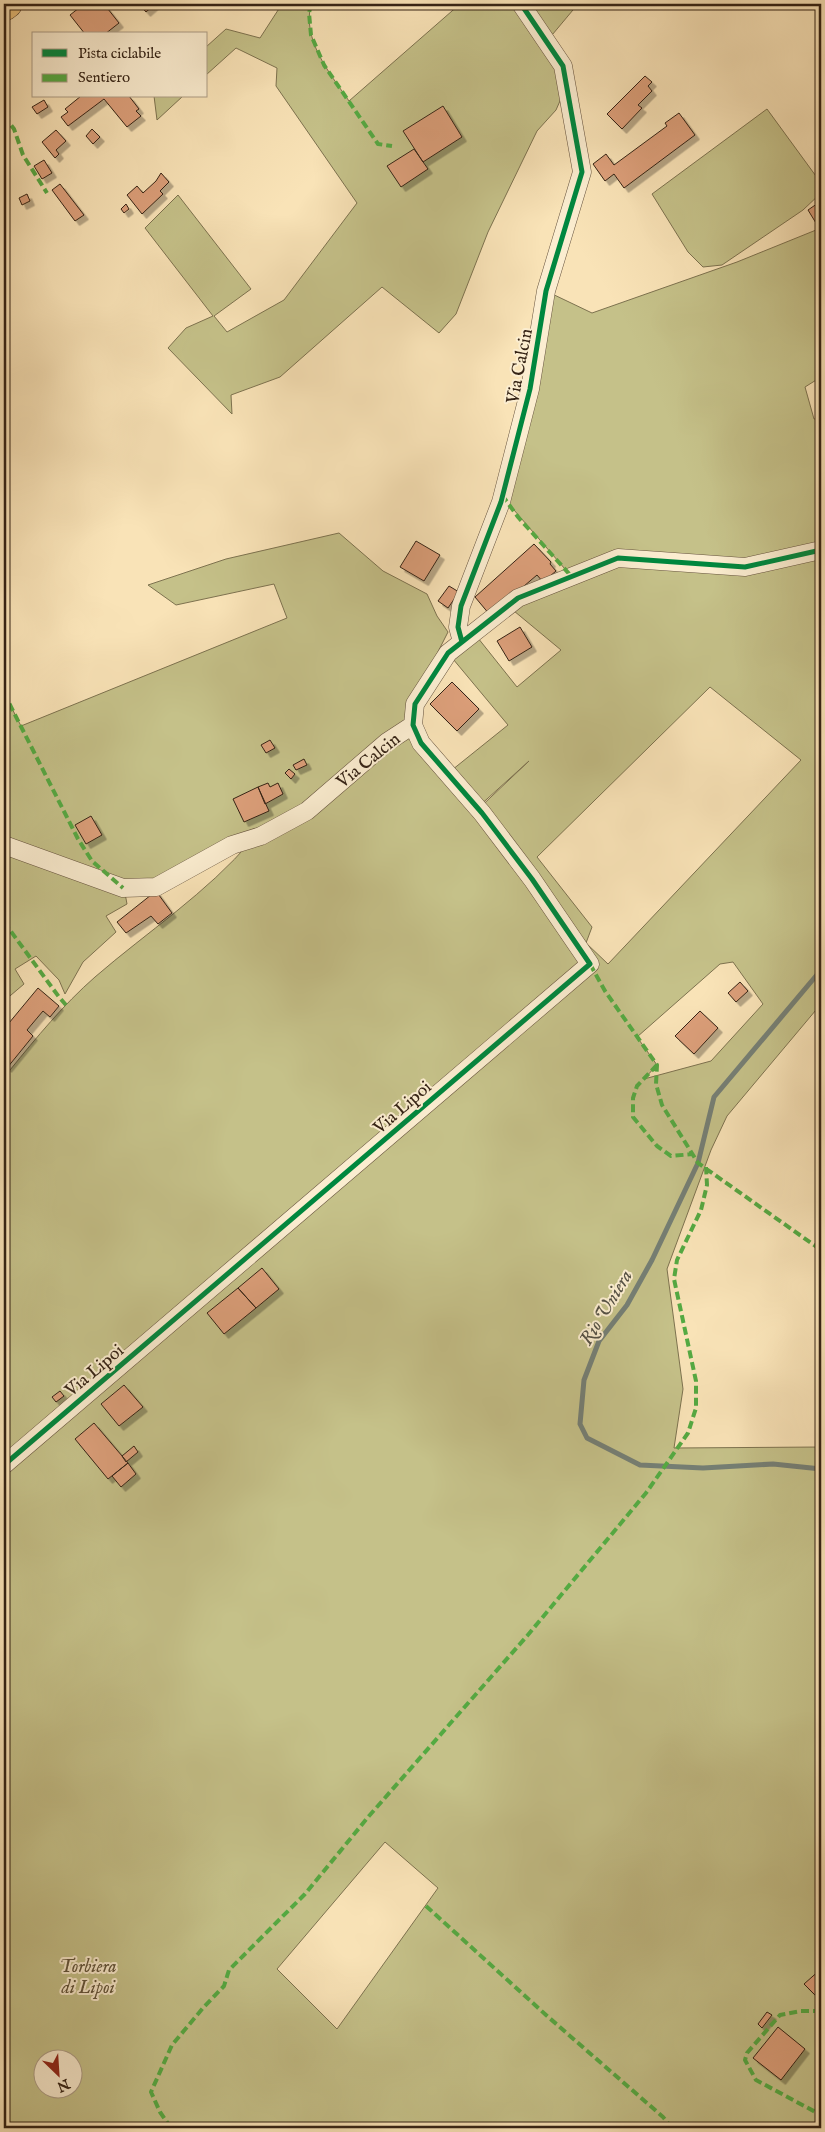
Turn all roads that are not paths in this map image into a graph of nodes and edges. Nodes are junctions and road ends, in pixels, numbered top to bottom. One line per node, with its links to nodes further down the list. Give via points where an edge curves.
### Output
1 (8, 4): 3 (main road)
2 (521, 4): 5 (street, Via Calcin, via 563,66 582,172 546,291 530,390 501,502 461,606 458,627)
3 (4, 7)
4 (821, 550): 5 (street, via 745,567 618,558 518,598)
5 (462, 642): 6 (street, Via Calcin, via 448,654 415,704)
6 (413, 725): 7 (street, Via Calcin, via 387,742 307,811 261,836 232,845 156,887 123,888); 8 (street, Via Lipoi, via 421,743 482,813 590,964)
7 (4, 845)
8 (4, 1465)

